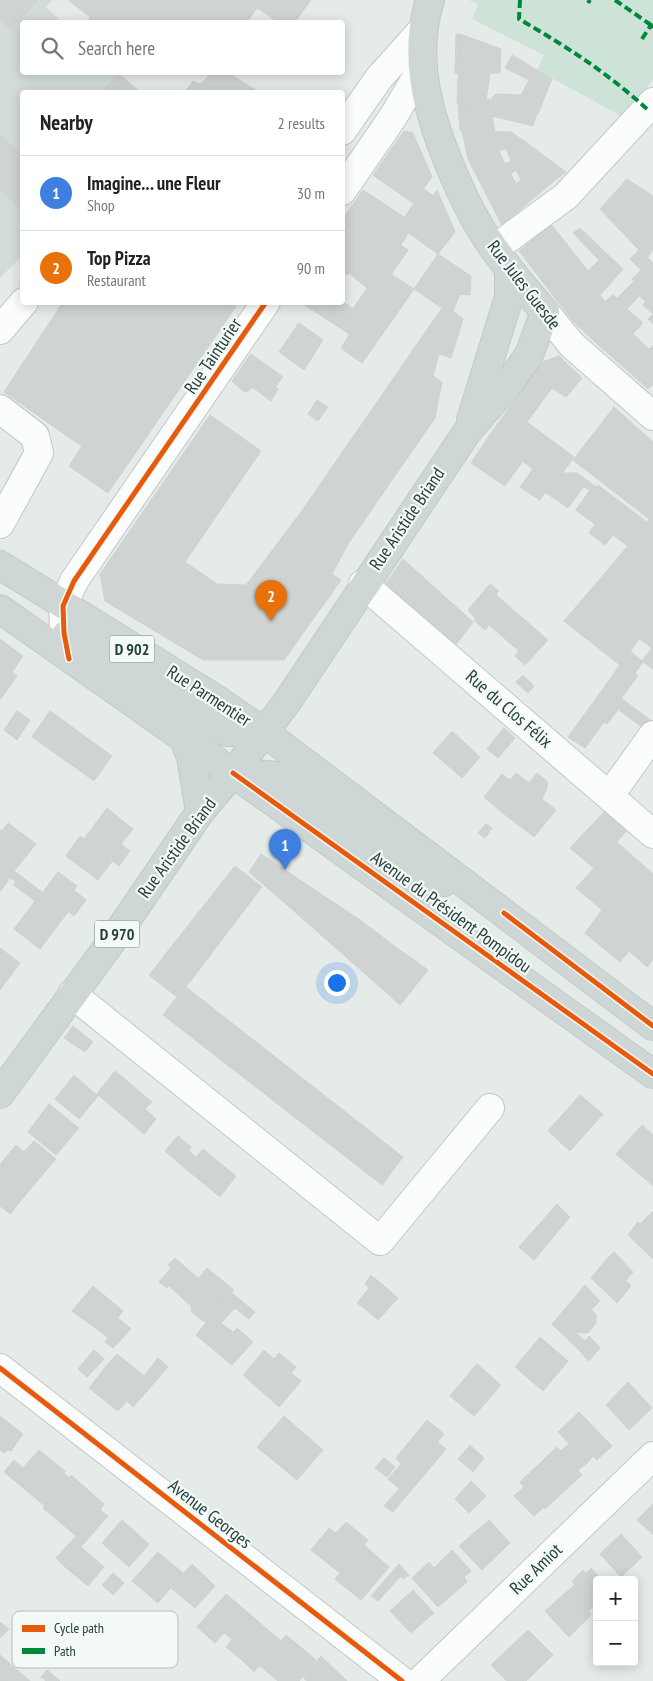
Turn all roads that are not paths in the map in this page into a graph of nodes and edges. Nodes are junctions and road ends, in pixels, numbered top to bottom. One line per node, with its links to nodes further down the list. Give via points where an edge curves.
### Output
1 (430, 0): 2 (main road, Rue Jules Guesde)
2 (423, 29): 3 (main road, Rue Jules Guesde); 5 (street, via 379,78)
3 (423, 66): 6 (street); 7 (main road, Rue Jules Guesde, via 424,89 433,125 462,197)
4 (653, 102): 7 (street, via 566,196)
5 (345, 127)
6 (345, 187)
7 (501, 259): 10 (main road, Rue Jules Guesde); 14 (main road, Rue Aristide Briand, via 509,296)
8 (21, 305): 11 (street)
9 (264, 305): 19 (street, Rue Tainturier, via 74,581)
10 (545, 312): 13 (street, Rue Jules Guesde, via 572,345); 14 (main road, Rue Aristide Briand, via 529,355)
11 (0, 330)
12 (0, 409): 15 (street, via 35,436 39,453)
13 (653, 416)
14 (467, 432): 17 (main road, Rue Aristide Briand)
15 (0, 524)
16 (0, 565): 19 (main road, Rue Parmentier / D 902)
17 (363, 584): 22 (main road, Rue Aristide Briand); 26 (street, Rue du Clos Félix)
18 (0, 605): 21 (main road, via 35,616)
19 (63, 606): 21 (street, Rue Tainturier); 22 (main road, Rue Parmentier / D 902)
20 (0, 609): 21 (main road, D 902)
21 (66, 646): 22 (main road, via 197,720 226,732); 24 (main road, D 902)
22 (264, 732): 25 (main road, Rue Aristide Briand); 29 (main road, Avenue du Président Pompidou / D 902)
23 (653, 735): 26 (street)
24 (184, 739): 25 (main road, D 902); 27 (main road, via 191,758)
25 (233, 773): 27 (main road, Rue Aristide Briand / D 970); 29 (main road, via 281,776 394,858); 32 (main road, Avenue du Président Pompidou / D 902)
26 (610, 795): 28 (street, Rue du Clos Félix)
27 (200, 812): 30 (main road, Rue Aristide Briand / D 970)
28 (653, 834)
29 (504, 914): 31 (main road, Avenue du Président Pompidou / D 902)
30 (72, 994): 33 (main road, Rue Aristide Briand / D 970); 34 (street, via 380,1241)
31 (653, 1026)
32 (653, 1074)
33 (0, 1094)
34 (490, 1108)
35 (0, 1368): 37 (street, Avenue Georges)
36 (653, 1456): 38 (street, Rue Amiot)
37 (402, 1681)
38 (420, 1681)

